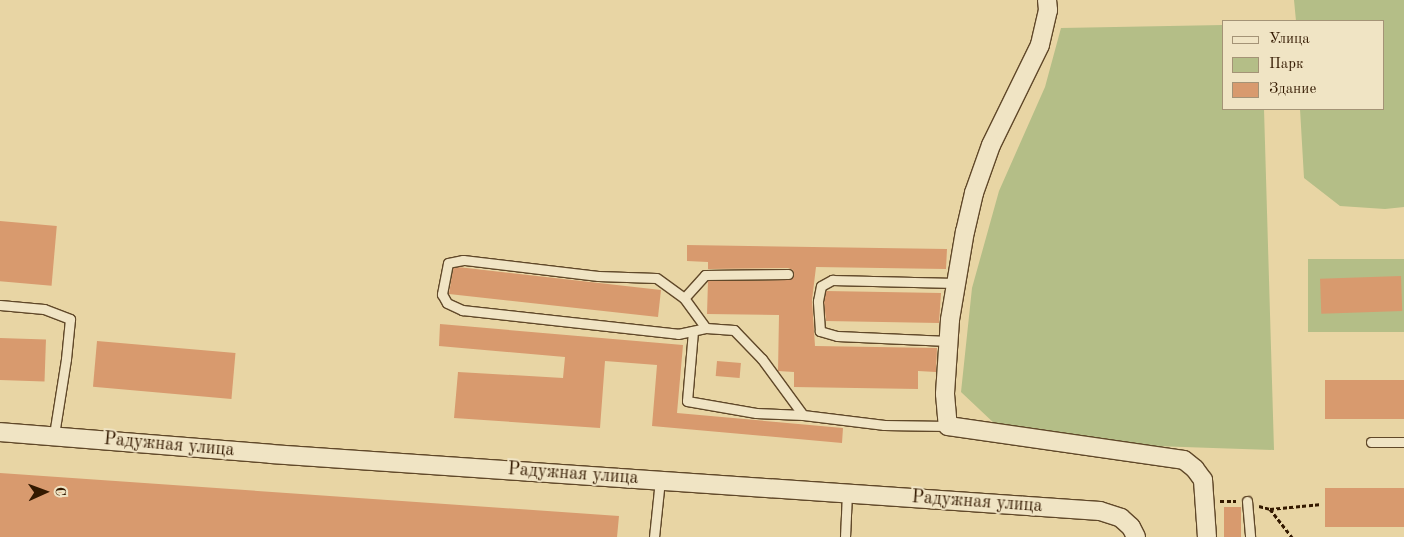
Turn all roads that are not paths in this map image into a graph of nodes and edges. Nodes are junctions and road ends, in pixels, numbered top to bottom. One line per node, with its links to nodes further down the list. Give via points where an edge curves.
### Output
1 (1047, 0): 3 (street, via 1048,10 1040,45 991,145 974,193)
2 (788, 274): 4 (lane, via 704,275)
3 (955, 283): 8 (street); 8 (lane, via 832,280 821,286 818,301 820,331 837,336)
4 (684, 298): 6 (lane); 7 (lane, via 656,278 598,276 463,260 448,263 442,294 447,303 462,310 678,334)
5 (0, 305): 12 (lane, via 44,309 70,318)
6 (706, 328): 7 (lane); 9 (lane, via 734,330 762,359)
7 (693, 331): 9 (lane, via 687,401 756,413)
8 (948, 341): 10 (street, via 945,394)
9 (803, 415): 10 (lane, via 884,425)
10 (948, 426): 21 (street, via 1184,460 1204,480)
11 (0, 432): 12 (street, Радужная улица)
12 (54, 435): 15 (street, Радужная улица)
13 (1371, 442): 14 (lane)
14 (1404, 442)
15 (660, 480): 16 (street, Радужная улица); 18 (lane)
16 (847, 493): 19 (lane); 20 (street, Радужная улица, via 1100,511 1121,518)
17 (1247, 501): 22 (lane)
18 (654, 537)
19 (845, 537)
20 (1136, 537)
21 (1207, 537)
22 (1250, 537)

